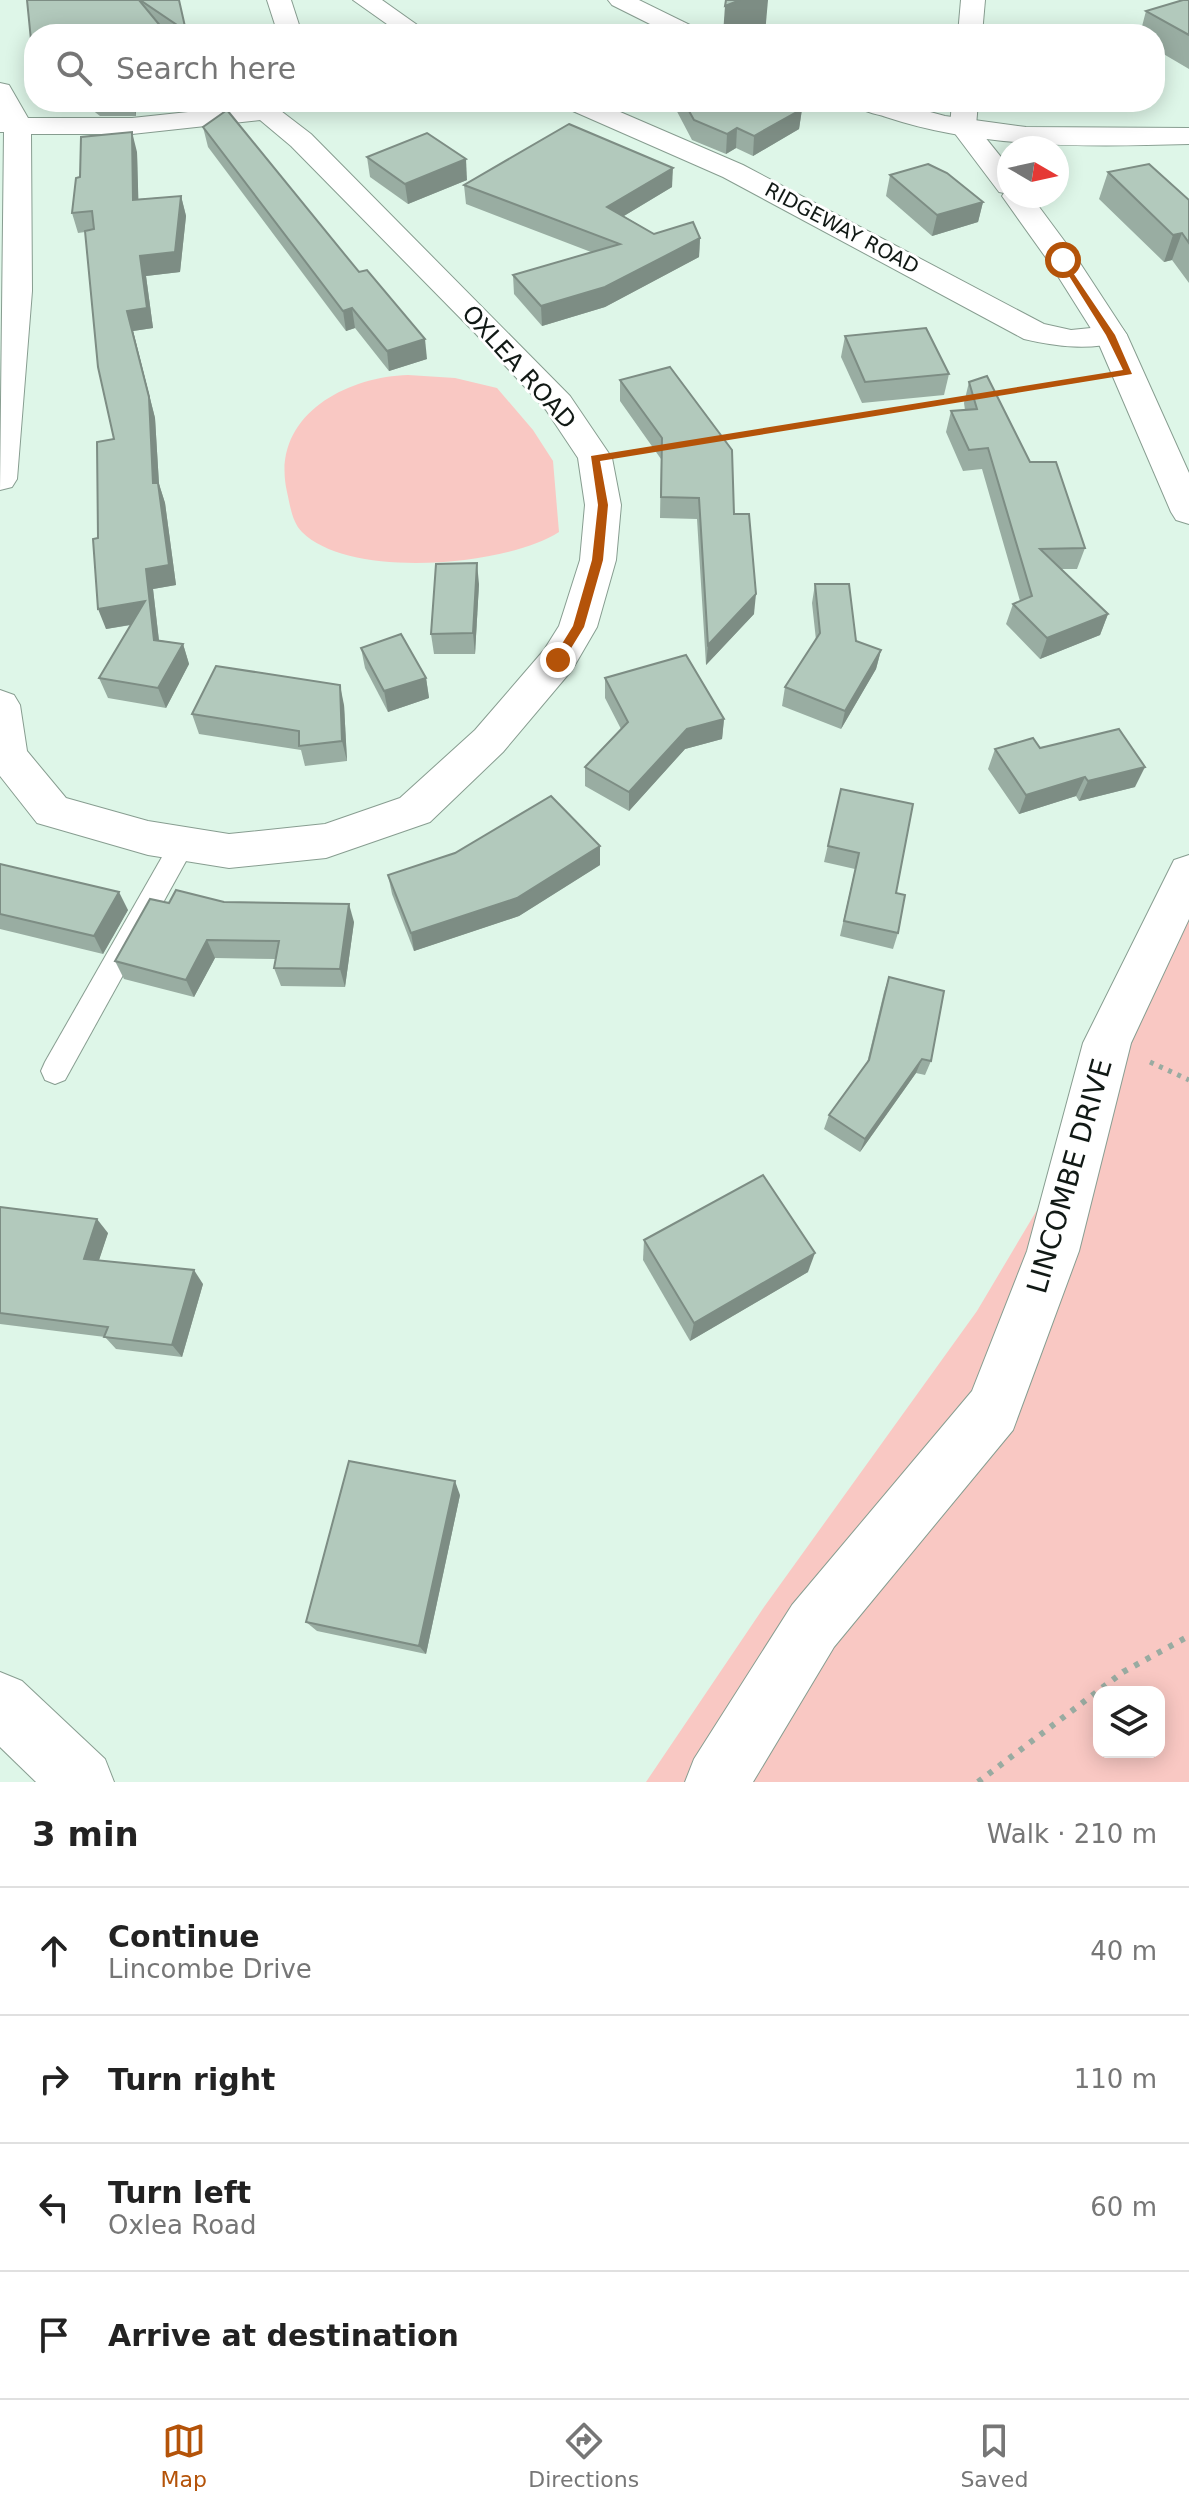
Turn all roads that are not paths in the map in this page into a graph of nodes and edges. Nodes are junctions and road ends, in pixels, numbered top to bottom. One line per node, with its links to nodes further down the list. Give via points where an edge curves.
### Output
1 (279, 0): 5 (street)
2 (365, 0): 6 (street)
3 (620, 0): 7 (street)
4 (973, 0): 8 (street)
5 (286, 24)
6 (402, 24)
7 (669, 24)
8 (971, 24)
9 (0, 91): 15 (street)
10 (259, 112): 15 (street, via 157,125)
11 (276, 112): 23 (street, OXLEA ROAD, via 558,403 595,458 603,505 598,560 578,627 558,660 489,741 415,810 326,841 229,851)
12 (598, 112): 19 (street, RIDGEWAY ROAD, via 733,171 1035,332 1071,339)
13 (893, 112): 14 (street)
14 (964, 115): 16 (street, via 1079,139); 17 (street)
15 (9, 125): 20 (street, via 17,291)
16 (1189, 136)
17 (997, 167)
18 (1025, 208): 19 (street)
19 (1111, 335): 21 (street)
20 (0, 479)
21 (1189, 512)
22 (0, 705): 23 (street, OXLEA ROAD, via 7,756 52,811)
23 (183, 843): 25 (lane)
24 (1189, 873): 28 (street, LINCOMBE DRIVE, via 1107,1043 1053,1251 993,1410 813,1626)
25 (55, 1071)
26 (0, 1703): 27 (street)
27 (82, 1782)
28 (717, 1782)

